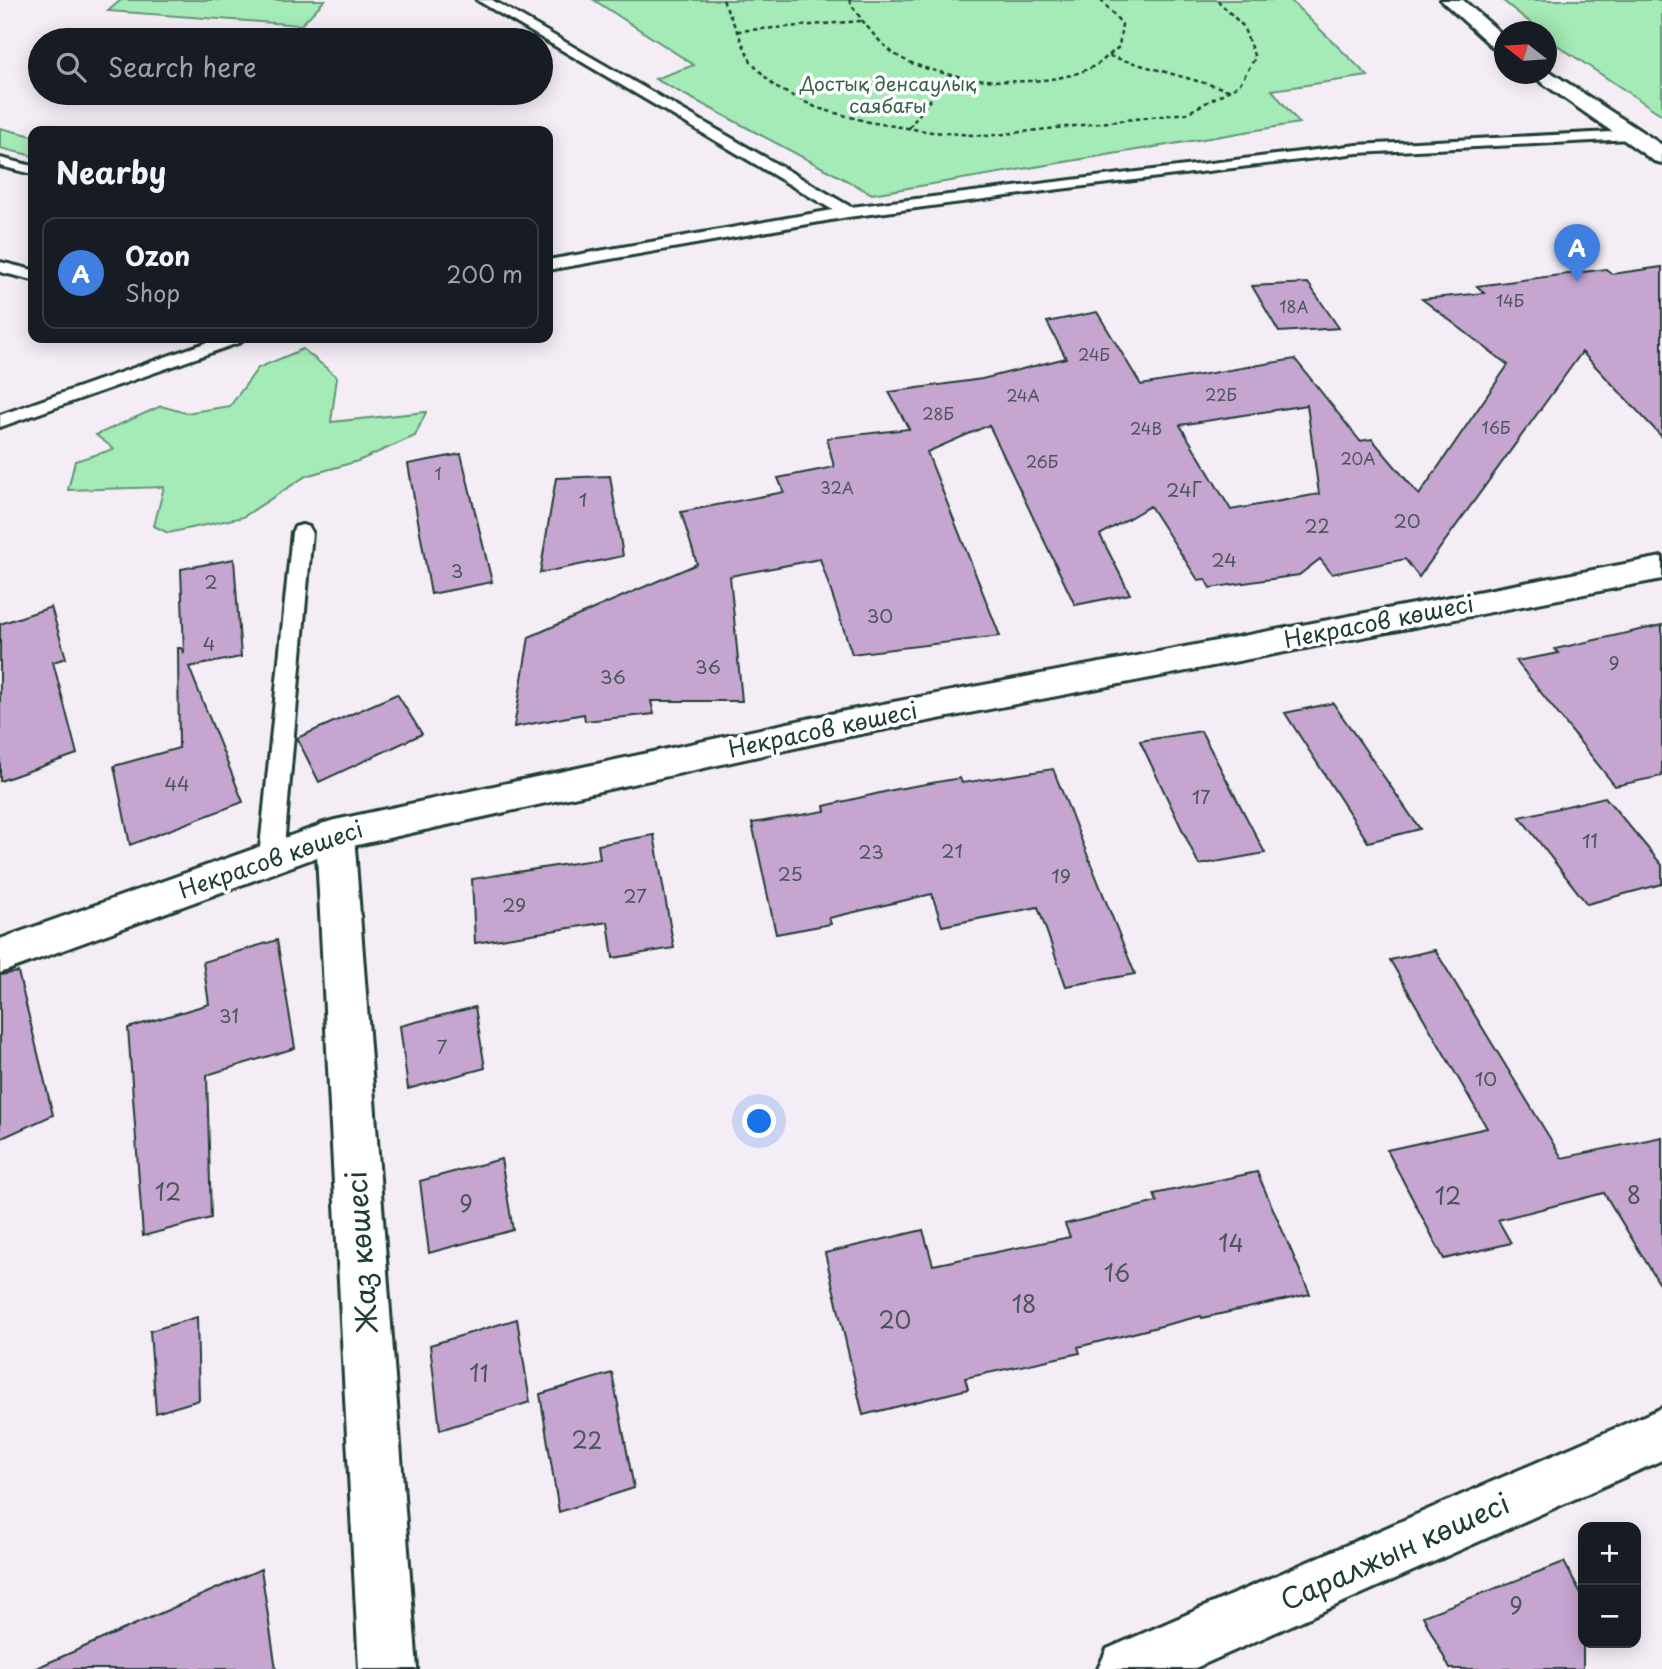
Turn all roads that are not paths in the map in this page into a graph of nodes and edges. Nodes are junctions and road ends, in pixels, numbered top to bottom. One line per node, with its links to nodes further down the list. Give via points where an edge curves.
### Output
1 (484, 0): 3 (lane)
2 (1451, 0): 4 (main road)
3 (532, 28)
4 (1494, 38)
5 (553, 40): 11 (lane)
6 (1556, 84): 7 (main road)
7 (1630, 135): 8 (main road); 11 (lane, via 1357,149)
8 (1662, 156)
9 (0, 162): 10 (lane)
10 (28, 169)
11 (848, 212): 12 (lane)
12 (553, 264)
13 (0, 267): 14 (lane)
14 (28, 274)
15 (174, 343): 17 (lane)
16 (221, 343): 17 (lane)
17 (185, 355): 18 (lane)
18 (0, 421)
19 (302, 532): 22 (lane)
20 (1662, 568): 21 (main road, Некрасов көшесі, via 835,726)
21 (335, 835): 22 (main road, Некрасов көшесі); 26 (main road, Жаз көшесі)
22 (271, 858): 23 (main road, Некрасов көшесі)
23 (0, 956)
24 (1662, 1434): 25 (main road, Саралжын көшесі)
25 (1134, 1668)
26 (388, 1669)

